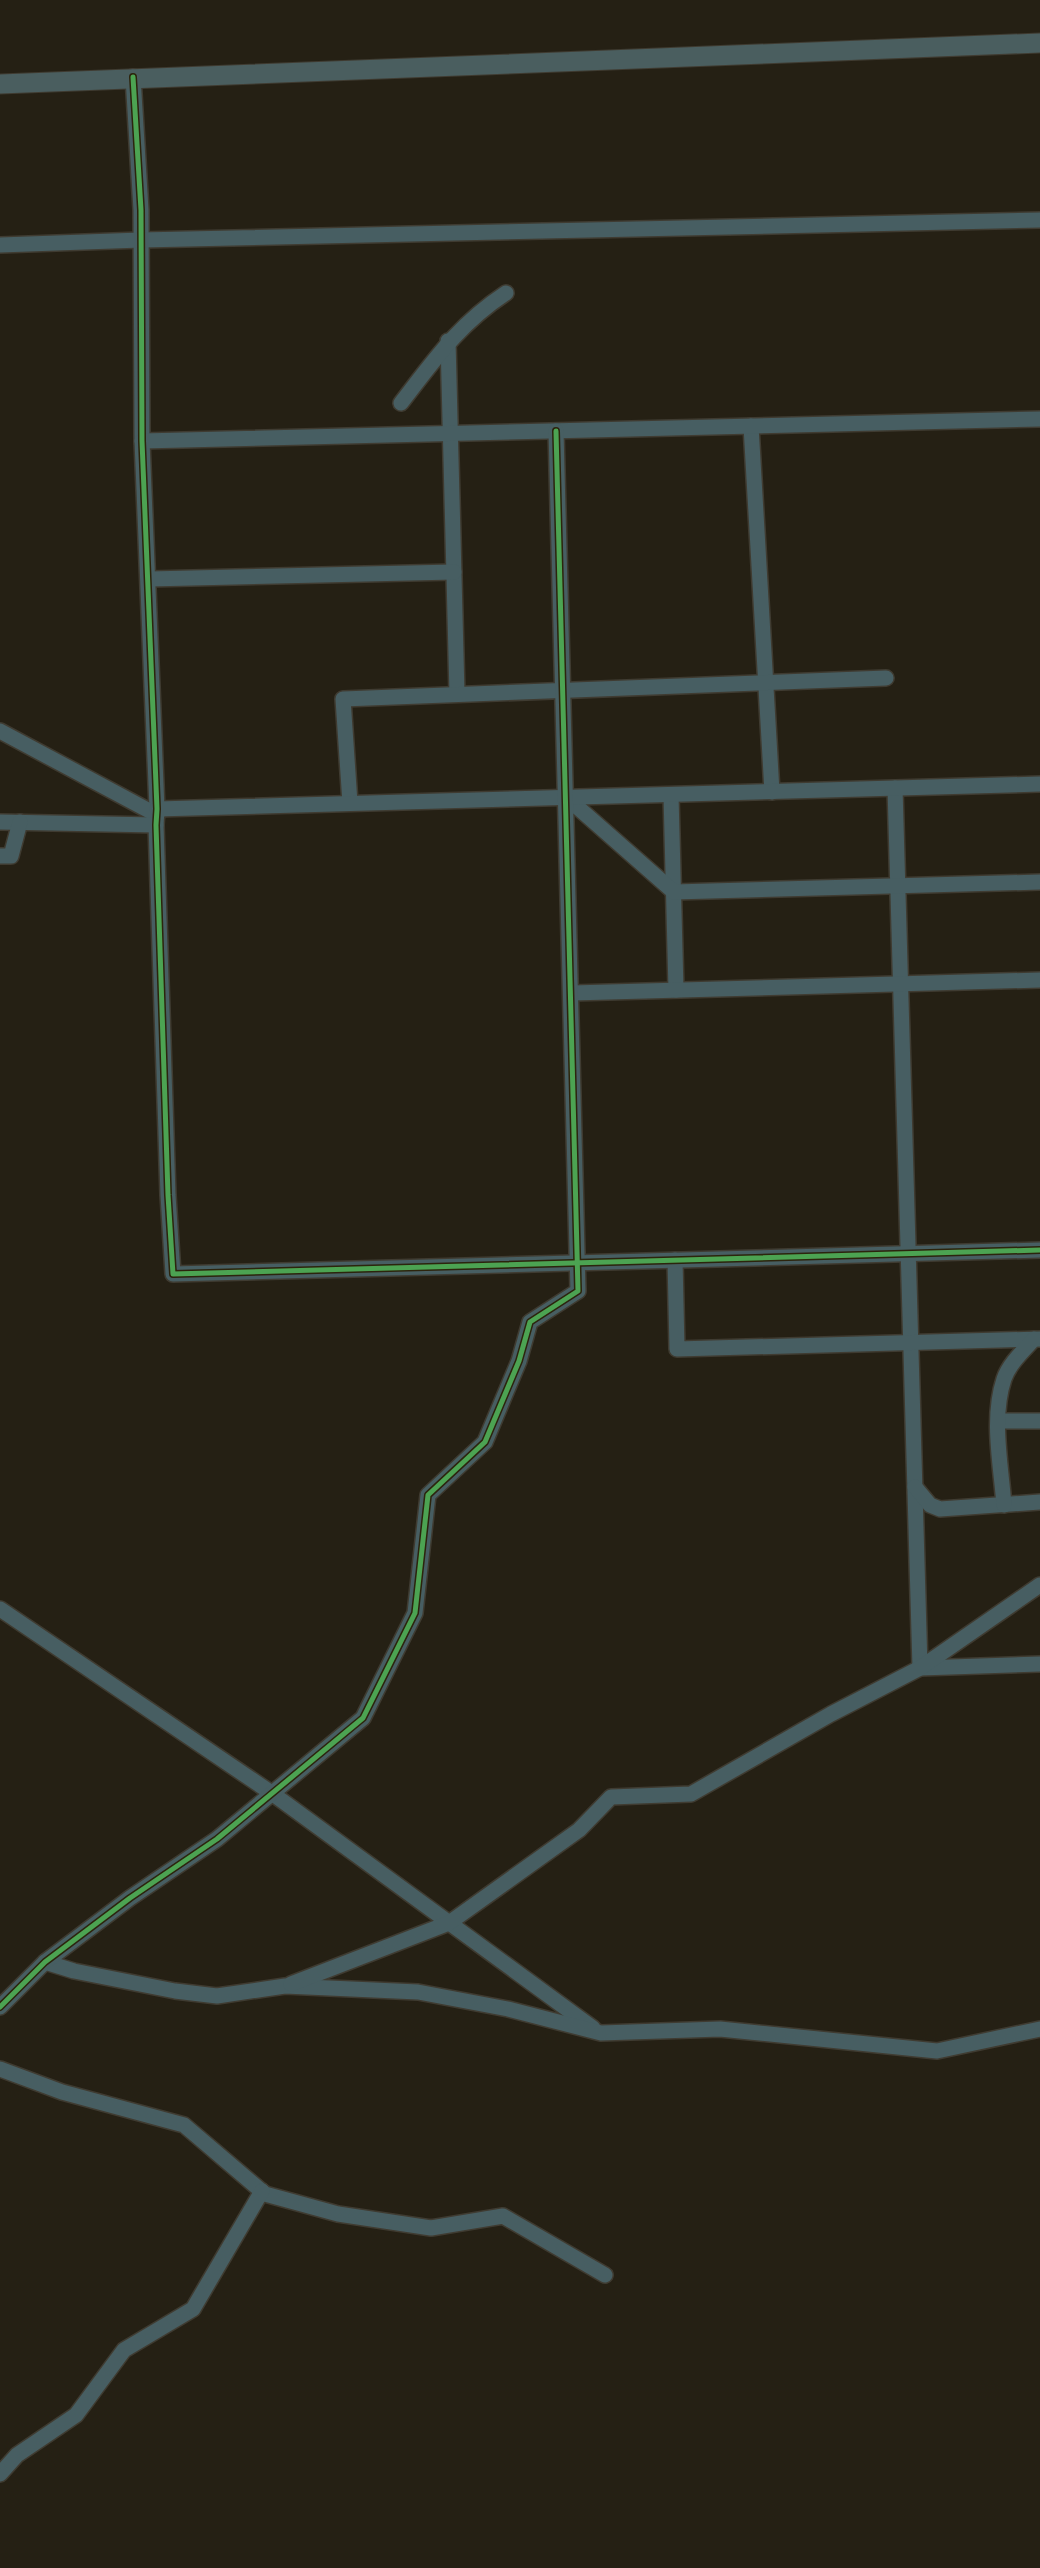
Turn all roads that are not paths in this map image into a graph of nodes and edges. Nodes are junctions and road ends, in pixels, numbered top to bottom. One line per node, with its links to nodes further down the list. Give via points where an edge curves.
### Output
1 (1040, 43): 2 (main road)
2 (133, 77): 3 (main road); 5 (street)
3 (0, 84)
4 (1040, 220): 5 (street)
5 (141, 240): 6 (street); 14 (street)
6 (0, 245)
7 (506, 293): 8 (street, via 479,311)
8 (448, 341): 9 (street); 13 (street)
9 (401, 403)
10 (1040, 419): 11 (street)
11 (751, 426): 12 (street); 18 (street)
12 (556, 431): 13 (street); 19 (street)
13 (450, 434): 14 (street); 15 (street)
14 (142, 441): 16 (street)
15 (454, 572): 16 (street); 20 (street)
16 (149, 579): 28 (street)
17 (886, 678): 18 (street)
18 (766, 684): 19 (street); 24 (street)
19 (563, 691): 20 (street); 26 (street)
20 (457, 694): 27 (street, via 343,699)
21 (0, 730): 28 (street)
22 (1040, 784): 23 (street)
23 (895, 788): 24 (street); 33 (street)
24 (772, 792): 25 (street)
25 (671, 794): 26 (street); 34 (street)
26 (566, 797): 27 (street); 34 (street); 38 (street)
27 (350, 803): 28 (street)
28 (157, 816): 30 (street); 42 (street, via 173,1274)
29 (0, 822): 30 (street)
30 (20, 822): 31 (street, via 11,856)
31 (0, 856)
32 (1040, 882): 33 (street)
33 (898, 886): 34 (street); 36 (street)
34 (674, 892): 37 (street)
35 (1040, 980): 36 (street)
36 (900, 984): 37 (street); 40 (street)
37 (676, 990): 38 (street)
38 (572, 992): 42 (street)
39 (1040, 1250): 40 (street)
40 (908, 1254): 41 (street); 44 (street)
41 (675, 1260): 42 (street); 44 (street, via 677,1349)
42 (579, 1263): 54 (street, via 578,1292 530,1322 519,1361 485,1442 428,1495 414,1613 363,1718)
43 (1037, 1339): 44 (street); 45 (street, via 1019,1354 1004,1377)
44 (910, 1343): 47 (street)
45 (999, 1421): 46 (street); 49 (street)
46 (1040, 1421)
47 (915, 1487): 49 (street, via 930,1505 940,1510); 53 (street)
48 (1040, 1502): 49 (street)
49 (1004, 1506)
50 (1040, 1584): 53 (street)
51 (0, 1609): 54 (street)
52 (1040, 1664): 53 (street)
53 (920, 1668): 55 (street, via 831,1714 691,1794 611,1797 579,1830)
54 (273, 1794): 55 (street); 56 (street, via 217,1839 130,1898)
55 (449, 1923): 57 (street); 60 (street)
56 (45, 1962): 57 (street, via 175,1991 217,1996); 58 (street)
57 (284, 1986): 60 (street, via 418,1992 508,2009)
58 (0, 2007)
59 (1040, 2029): 60 (street, via 936,2051 720,2030)
60 (601, 2034)
61 (0, 2069): 62 (street, via 62,2092 184,2125)
62 (262, 2191): 63 (street, via 338,2214 431,2228 503,2216); 64 (street, via 194,2309 124,2350 76,2415 17,2455)
63 (605, 2275)
64 (0, 2474)

